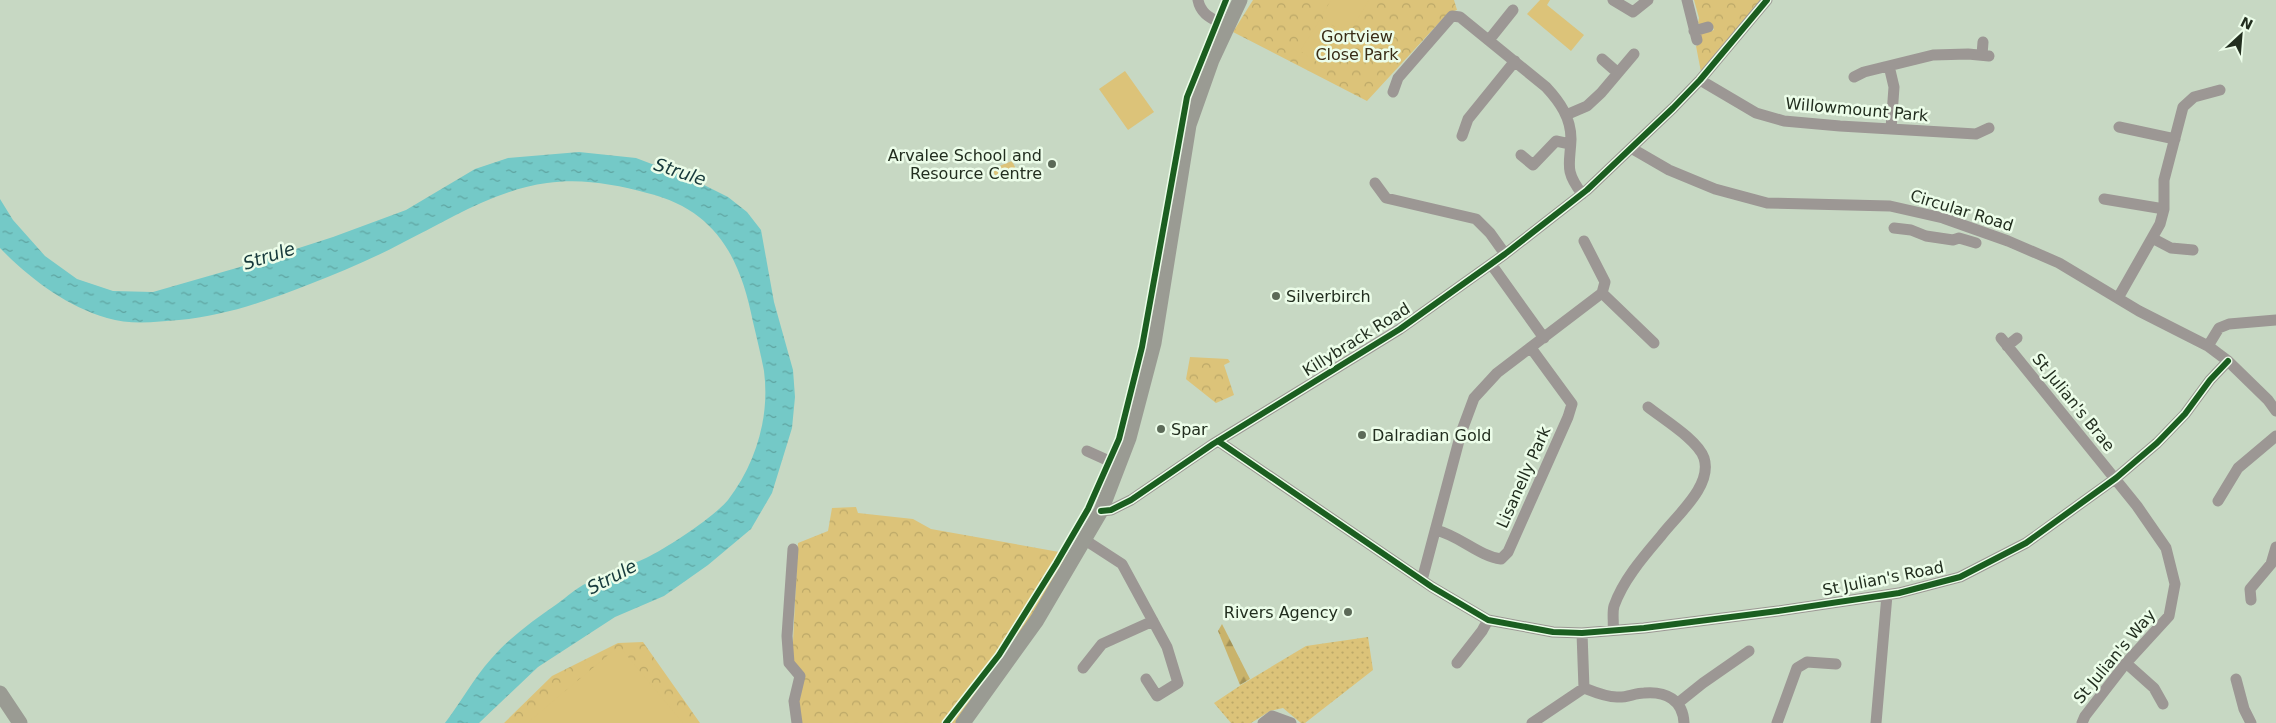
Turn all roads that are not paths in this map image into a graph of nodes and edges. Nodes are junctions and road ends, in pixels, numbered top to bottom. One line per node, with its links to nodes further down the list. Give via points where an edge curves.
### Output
1 (1198, 0): 8 (street, via 1205,15)
2 (1240, 0): 8 (main road)
3 (1613, 0): 4 (street, via 1632,12)
4 (1648, 0)
5 (1687, 0): 9 (street, via 1696,35)
6 (1767, 0): 18 (street, Killybrack Road)
7 (1513, 10): 10 (street)
8 (1227, 26): 57 (main road, via 1189,125 1154,343)
9 (1708, 27)
10 (1489, 40): 14 (street); 20 (street, via 1460,17 1452,16 1398,78)
11 (1983, 42): 15 (street, via 1986,56 1933,55)
12 (1634, 54): 16 (street)
13 (1602, 59): 16 (street)
14 (1515, 61): 21 (street, via 1546,87); 25 (street, via 1468,119)
15 (1889, 66): 17 (street); 24 (street, via 1894,87)
16 (1618, 73): 21 (street, via 1587,106)
17 (1854, 77)
18 (1700, 80): 24 (street, Willowmount Park, via 1756,113 1784,121); 28 (street, Killybrack Road)
19 (2220, 90): 26 (street, via 2202,94 2188,102 2180,114)
20 (1392, 92)
21 (1566, 115): 27 (street)
22 (2126, 125): 26 (street)
23 (1989, 128): 24 (street, Willowmount Park, via 1976,134)
24 (1891, 129)
25 (1462, 136)
26 (2174, 139): 33 (street, via 2164,180)
27 (1570, 144): 29 (street, via 1556,141 1532,165); 31 (street, via 1568,164 1572,181)
28 (1631, 148): 31 (street, Killybrack Road); 34 (street, Circular Road, via 1669,170 1715,189 1767,203 1890,206)
29 (1521, 156)
30 (1376, 182): 41 (street, via 1386,198 1476,219)
31 (1582, 194): 41 (street, Killybrack Road)
32 (2104, 199): 33 (street)
33 (2164, 209): 37 (street)
34 (1943, 218): 36 (street); 44 (street, Circular Road, via 2050,259)
35 (1894, 228): 36 (street)
36 (1940, 238): 39 (street, via 1960,238)
37 (2152, 238): 40 (street, via 2171,248); 44 (street)
38 (1584, 241): 43 (street, via 1605,282)
39 (1976, 243)
40 (2193, 250)
41 (1506, 254): 42 (street, Killybrack Road)
42 (1491, 264): 46 (street); 55 (street, Killybrack Road, via 1400,329)
43 (1602, 293): 46 (street); 48 (street)
44 (2118, 298): 49 (street, Circular Road)
45 (2276, 320): 49 (street, via 2228,324 2220,328)
46 (1544, 338): 50 (street)
47 (2017, 338): 58 (street, St Julian's Brae, via 2004,342)
48 (1654, 342)
49 (2208, 346): 51 (street, Circular Road)
50 (1530, 348): 61 (street, via 1497,372 1474,398 1460,433); 61 (street, Lisanelly Park, via 1572,404 1508,552 1501,559 1491,558 1451,534)
51 (2228, 362): 53 (street); 58 (street, St Julian's Road, via 2168,431)
52 (1648, 407): 71 (street, via 1694,443 1704,458 1705,476 1694,497 1626,583 1614,607)
53 (2276, 411)
54 (2276, 436): 59 (street, via 2238,468)
55 (1218, 441): 60 (street, Killybrack Road, via 1131,500 1111,510); 66 (street)
56 (1087, 452): 57 (street)
57 (1118, 465): 60 (main road)
58 (2116, 478): 67 (street, St Julian's Road, via 2026,543 1960,577); 75 (street, St Julian's Way, via 2166,548 2176,584 2169,616)
59 (2218, 501)
60 (1101, 511): 62 (main road)
61 (1436, 530): 66 (street)
62 (1085, 540): 69 (street, via 1122,564); 84 (main road, via 1037,620)
63 (2276, 548): 65 (street)
64 (794, 549): 86 (street, via 787,636 788,663 800,676 794,700)
65 (2274, 566): 68 (street, via 2250,589)
66 (1422, 580): 70 (street)
67 (1887, 595): 71 (street, St Julian's Road, via 1644,628); 92 (street)
68 (2251, 600)
69 (1153, 620): 77 (street, via 1102,644); 78 (street, via 1167,647 1178,683 1157,696)
70 (1488, 620): 72 (street, St Julian's Road, via 1553,632); 74 (street)
71 (1614, 629): 72 (street, St Julian's Road)
72 (1582, 632): 80 (street)
73 (1749, 650): 82 (street)
74 (1457, 663)
75 (2126, 663): 83 (street, via 2154,688); 93 (street, St Julian's Way)
76 (1836, 664): 91 (street, via 1807,662 1797,668)
77 (1083, 668)
78 (1146, 679)
79 (2236, 680): 94 (street)
80 (1584, 688): 82 (street, via 1618,698 1643,692 1659,693); 89 (street)
81 (0, 693): 85 (main road)
82 (1678, 703): 90 (street)
83 (2163, 704)
84 (965, 722)
85 (20, 723)
86 (797, 723)
87 (1263, 723): 88 (street, via 1272,716)
88 (1290, 723)
89 (1532, 723)
90 (1684, 723)
91 (1777, 723)
92 (1876, 723)
93 (2082, 723)
94 (2251, 723)

